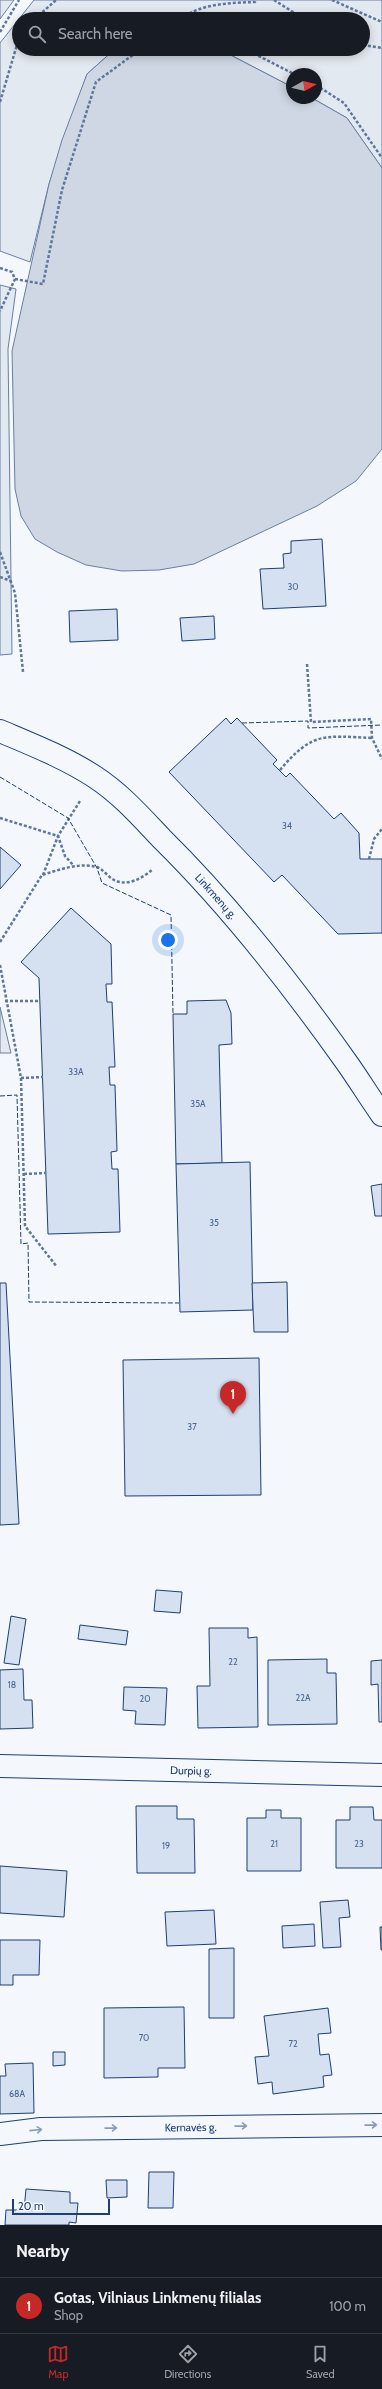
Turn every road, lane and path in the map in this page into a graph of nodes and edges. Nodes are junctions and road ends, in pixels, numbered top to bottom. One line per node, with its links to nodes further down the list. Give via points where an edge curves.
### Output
1 (19, 0): 12 (path)
2 (56, 0): 6 (path)
3 (256, 0): 7 (path, via 222,3)
4 (274, 0): 8 (path)
5 (332, 0): 9 (path)
6 (43, 12)
7 (193, 12)
8 (293, 12)
9 (359, 12)
10 (370, 17): 11 (path)
11 (382, 22)
12 (0, 32)
13 (370, 45): 14 (path)
14 (382, 48)
15 (14, 56): 20 (path)
16 (132, 56): 23 (path, via 96,82 62,190 43,284)
17 (259, 56): 18 (path)
18 (286, 70)
19 (322, 89): 21 (path, via 344,103)
20 (0, 102)
21 (382, 158)
22 (0, 268): 23 (path, via 12,272)
23 (15, 279): 24 (path)
24 (0, 311)
25 (0, 552): 27 (path)
26 (0, 577): 27 (path)
27 (11, 581): 29 (path, via 16,593)
28 (307, 664): 31 (path, via 310,722 371,719)
29 (23, 672)
30 (0, 731): 34 (street, Linkmenų g., via 39,747)
31 (372, 738): 32 (path); 33 (path, via 335,736 312,740 298,750)
32 (382, 759)
33 (280, 770)
34 (96, 778): 37 (path); 38 (street, Linkmenų g., via 118,795)
35 (0, 818): 37 (path)
36 (382, 829): 39 (path, via 374,838)
37 (58, 836): 40 (path, via 65,856); 41 (path)
38 (172, 849): 40 (path, via 147,875 128,883 115,881 97,868); 48 (street, Linkmenų g., via 206,883 255,941 347,1063)
39 (368, 859)
40 (74, 866): 41 (path)
41 (42, 875): 42 (path)
42 (0, 942)
43 (0, 965): 44 (path)
44 (5, 1001): 45 (path); 47 (path)
45 (40, 1001)
46 (43, 1077): 47 (path)
47 (21, 1078): 50 (path)
48 (382, 1115)
49 (46, 1173): 50 (path)
50 (24, 1174): 51 (path, via 25,1226)
51 (57, 1267)
52 (0, 1766): 53 (street, Durpių g.)
53 (382, 1775)
54 (382, 2125): 55 (street, Kernavės g., one-way to 54, via 41,2129)
55 (0, 2134)

